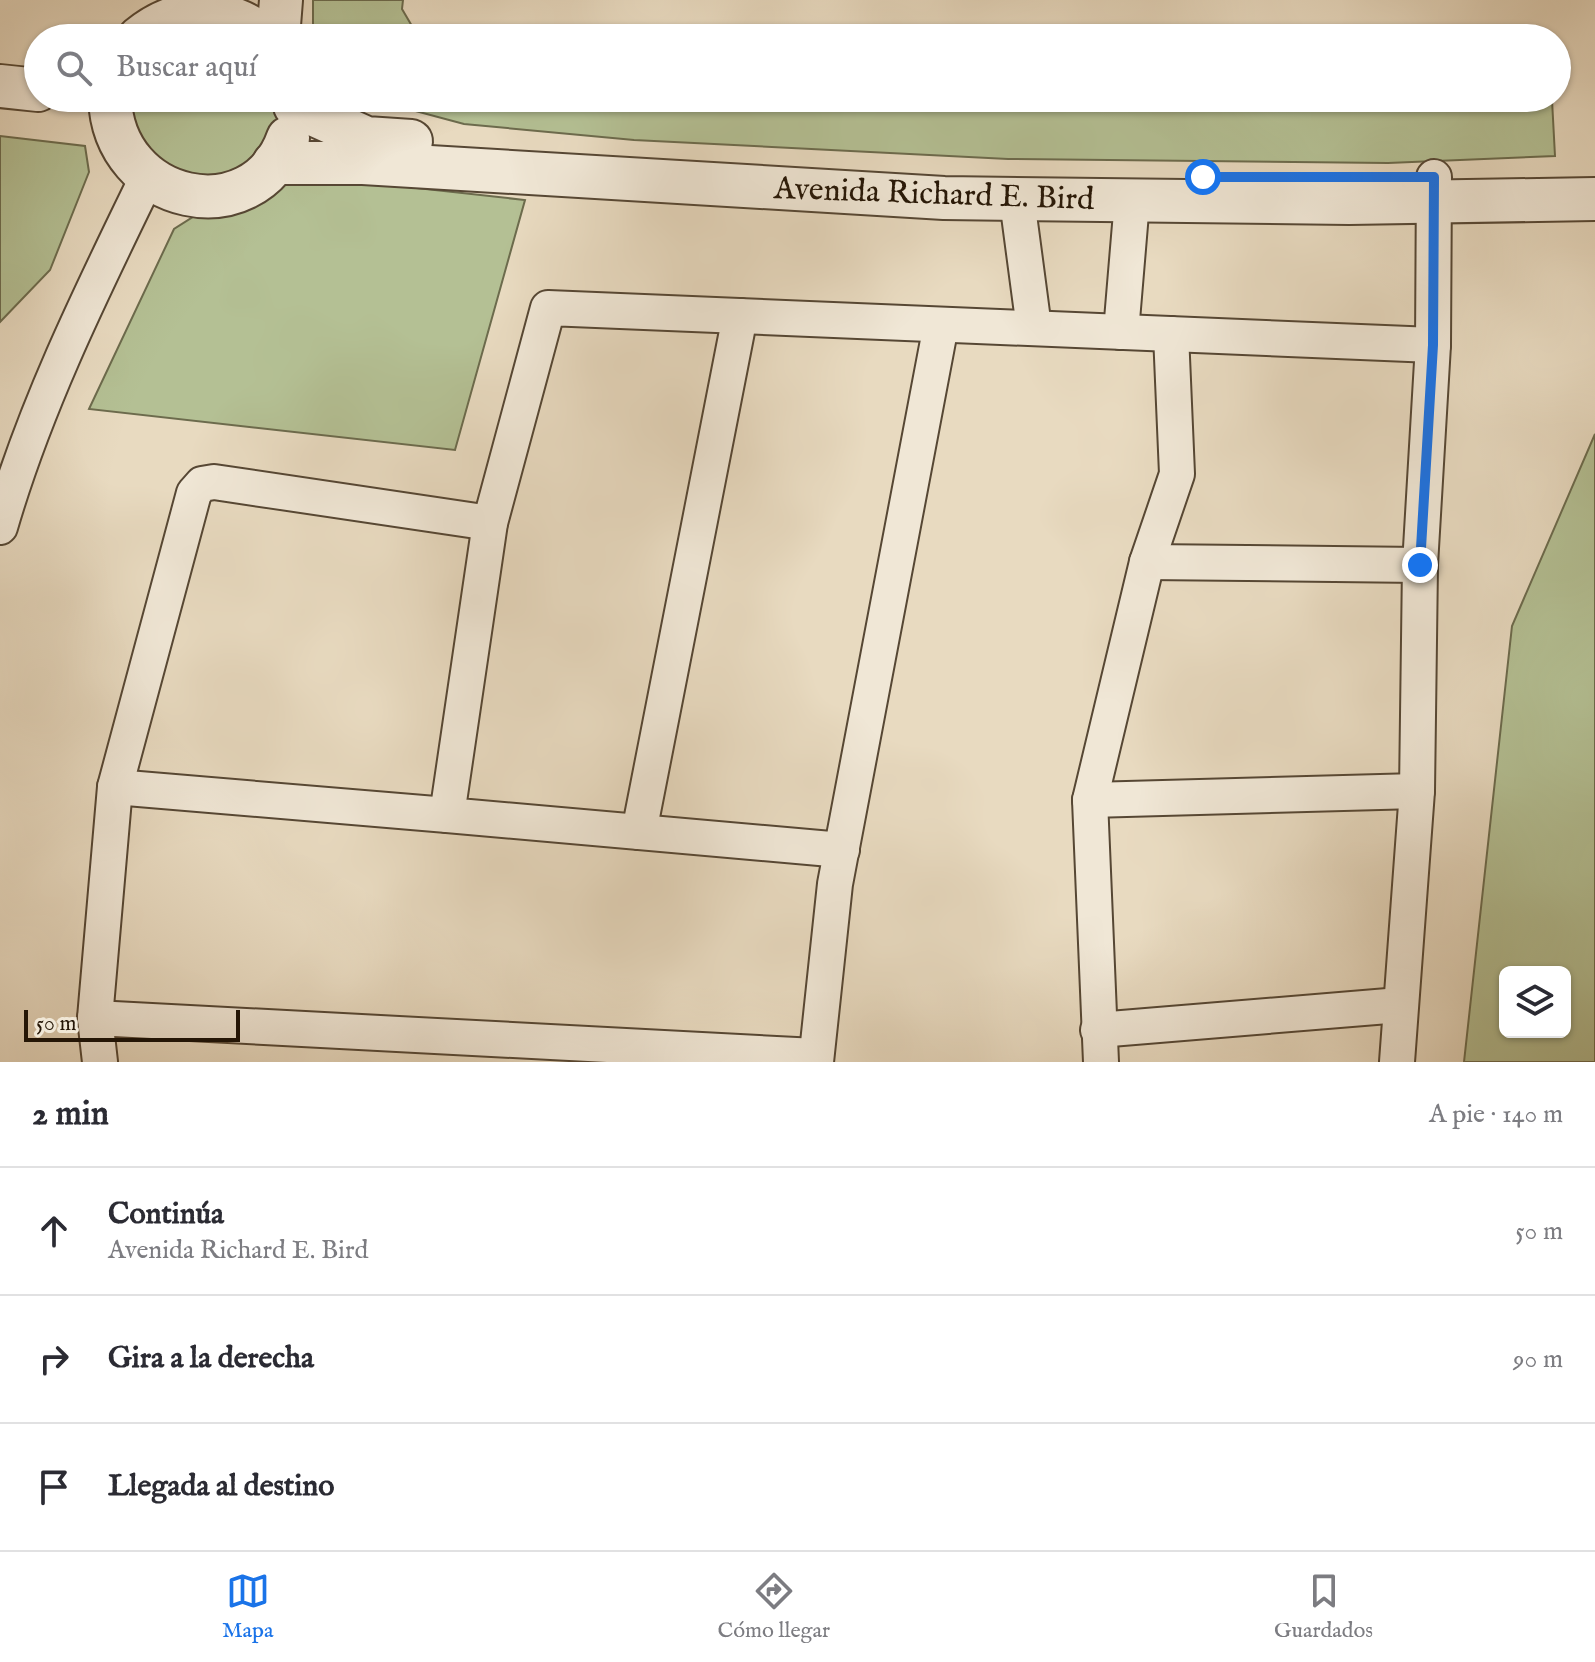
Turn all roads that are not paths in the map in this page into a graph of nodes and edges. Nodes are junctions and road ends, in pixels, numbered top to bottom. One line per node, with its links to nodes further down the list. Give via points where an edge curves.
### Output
1 (281, 0): 5 (street)
2 (210, 6): 3 (street); 4 (street)
3 (161, 24)
4 (244, 24)
5 (279, 24)
6 (0, 86): 7 (street)
7 (24, 89)
8 (112, 112): 13 (street, via 122,151)
9 (293, 112): 11 (street, via 286,143)
10 (315, 112): 14 (street, Avenida Richard E. Bird, via 366,138 664,159)
11 (274, 163): 13 (street, via 257,179 213,196 190,196); 16 (street, Avenida Richard E. Bird, via 363,163)
12 (1595, 174): 14 (street, Avenida Richard E. Bird)
13 (147, 178): 25 (street, via 60,364)
14 (1434, 190): 15 (street, Avenida Richard E. Bird); 17 (street, Avenida Richard E. Bird); 23 (street)
15 (1595, 199)
16 (1017, 200): 17 (street, Avenida Richard E. Bird); 20 (street)
17 (1132, 201): 21 (street)
18 (740, 316): 19 (street); 24 (street, via 548,308); 32 (street)
19 (941, 325): 20 (street); 33 (street)
20 (1034, 328): 21 (street)
21 (1121, 332): 22 (street)
22 (1171, 334): 23 (street); 26 (street, via 1177,474)
23 (1433, 345): 27 (street)
24 (490, 523): 28 (street, via 202,484 194,493); 31 (street)
25 (0, 527)
26 (1147, 562): 27 (street); 30 (street)
27 (1420, 565): 29 (street)
28 (115, 787): 31 (street); 35 (street)
29 (1417, 791): 30 (street); 34 (street)
30 (1090, 800): 36 (street)
31 (447, 815): 32 (street)
32 (639, 832): 33 (street)
33 (842, 850): 37 (street)
34 (1400, 1005): 36 (street); 39 (street)
35 (95, 1018): 37 (street); 38 (street)
36 (1100, 1046)
37 (816, 1059)
38 (100, 1062)
39 (1397, 1062)

